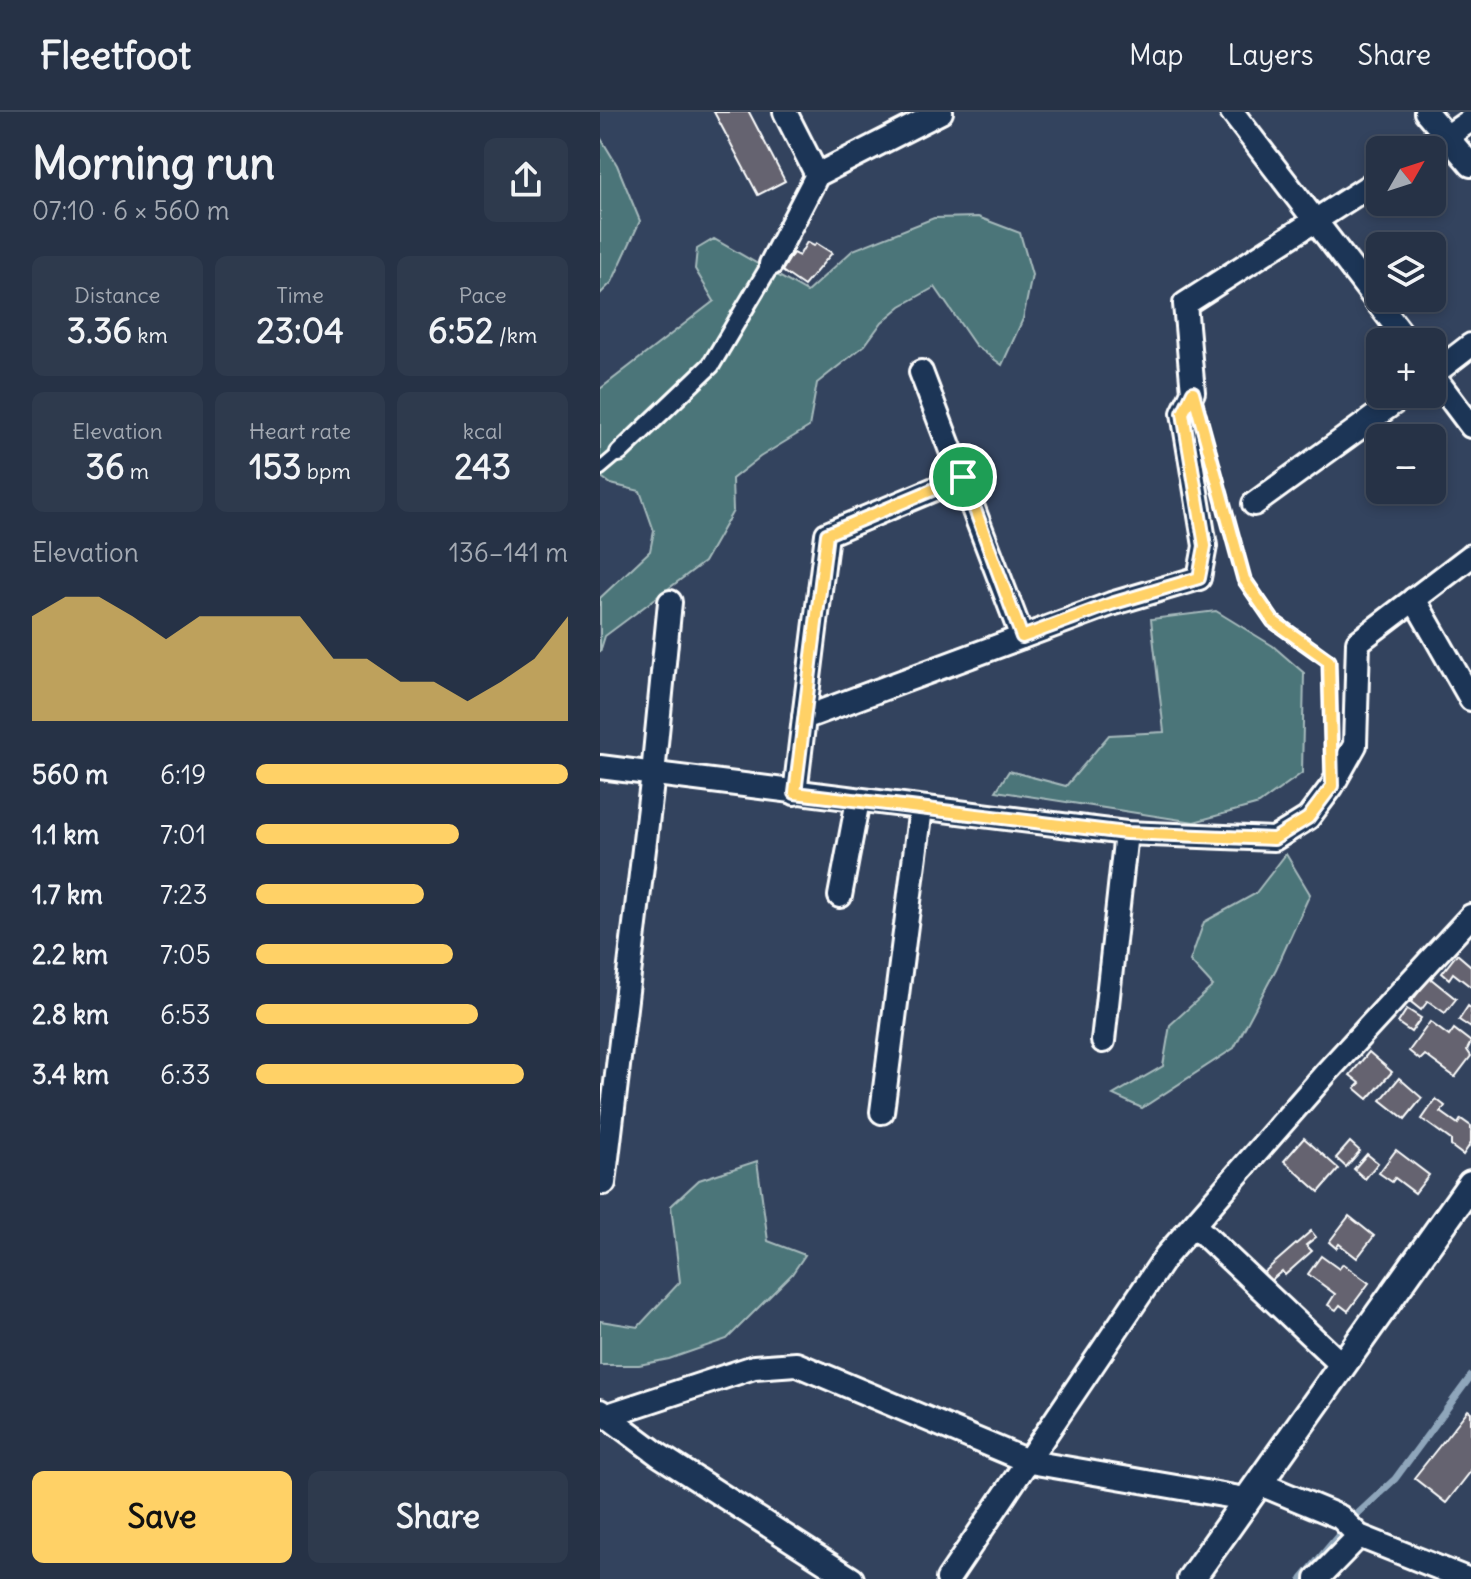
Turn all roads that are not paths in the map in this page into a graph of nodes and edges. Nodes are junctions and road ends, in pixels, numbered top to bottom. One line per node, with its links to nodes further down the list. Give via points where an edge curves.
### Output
1 (785, 112): 8 (street)
2 (941, 112): 8 (street)
3 (1232, 112): 10 (street)
4 (1426, 112): 6 (street)
5 (1471, 120): 6 (street)
6 (1448, 137): 7 (street)
7 (1471, 165)
8 (817, 175): 11 (street)
9 (1366, 188): 10 (street)
10 (1316, 219): 12 (street); 16 (street, via 1185,304)
11 (771, 264): 20 (street, via 711,365)
12 (1398, 328)
13 (1471, 345): 14 (street)
14 (1446, 364)
15 (921, 372): 22 (street)
16 (1193, 392): 27 (street, via 1183,413 1205,546 1199,578); 32 (lane, via 1244,579 1273,621 1329,661)
17 (1446, 393): 19 (street)
18 (1387, 408): 23 (street)
19 (1471, 426)
20 (619, 453): 21 (lane)
21 (600, 469)
22 (963, 477): 27 (street); 29 (street, via 827,534)
23 (1254, 504)
24 (1471, 556): 25 (street)
25 (1414, 599): 28 (street); 32 (street, via 1358,642 1355,745)
26 (670, 602): 31 (street)
27 (1022, 637): 29 (street)
28 (1471, 699)
29 (804, 718): 33 (street)
30 (600, 767): 31 (street)
31 (653, 774): 33 (street); 41 (street)
32 (1332, 786): 36 (street, via 1308,818 1274,839)
33 (795, 793): 34 (street)
34 (858, 800): 35 (street); 37 (street)
35 (921, 808): 36 (street); 40 (street)
36 (1126, 833): 39 (street)
37 (840, 896)
38 (1471, 916): 43 (street)
39 (1103, 1041)
40 (882, 1112)
41 (604, 1183)
42 (1471, 1184): 44 (street)
43 (1194, 1225): 44 (street); 46 (street, via 1166,1256)
44 (1343, 1366): 47 (street)
45 (604, 1413): 46 (street, via 754,1367 796,1364); 49 (street, via 659,1455)
46 (1030, 1462): 47 (street); 50 (street)
47 (1252, 1491): 48 (street, via 1340,1517); 51 (street)
48 (1359, 1536): 52 (street); 53 (street)
49 (852, 1579)
50 (948, 1579)
51 (1191, 1579)
52 (1317, 1579)
53 (1467, 1579)

